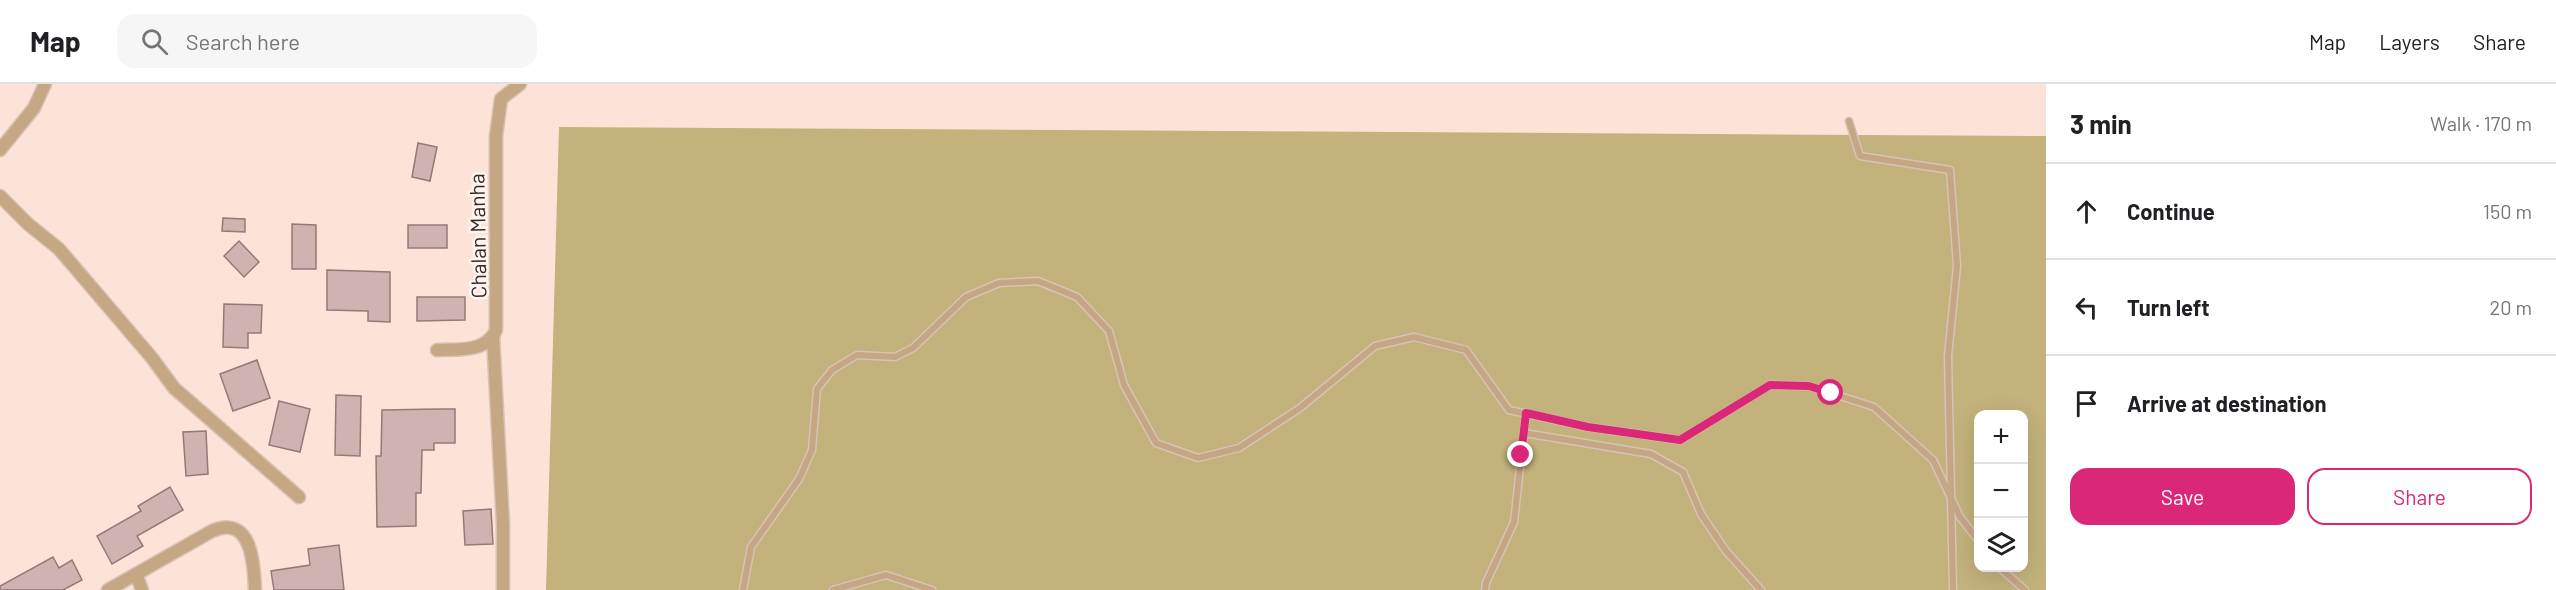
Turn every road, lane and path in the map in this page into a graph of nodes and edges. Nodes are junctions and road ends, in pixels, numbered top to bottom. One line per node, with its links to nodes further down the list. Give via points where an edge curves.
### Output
1 (45, 84): 4 (street, via 34,108)
2 (519, 84): 6 (street, Chalan Manha, via 501,99 496,136 497,318)
3 (1848, 121): 11 (lane, via 1860,156 1950,170 1957,266 1948,356)
4 (0, 150)
5 (0, 196): 10 (street, via 59,249 174,388)
6 (493, 336): 7 (street, via 482,346); 18 (street, Chalan Manha)
7 (437, 350)
8 (1526, 413): 9 (lane); 11 (lane, via 1588,427 1680,440 1770,385 1809,386 1874,407 1933,460); 19 (lane, via 1509,410 1466,351 1414,337 1375,346 1300,408 1239,448 1198,458 1156,443 1124,385 1108,331 1077,297 1038,281 999,283 966,297 913,348 895,357 857,355 832,370 817,389 812,450 799,479 751,547)
9 (1524, 433): 22 (lane, via 1514,522); 23 (lane, via 1651,454 1683,472 1701,514 1726,551)
10 (299, 497)
11 (1951, 498): 12 (lane); 24 (lane)
12 (1974, 535)
13 (2005, 572): 25 (lane)
14 (136, 574): 15 (street); 16 (street); 17 (street, via 212,531 230,527 246,539)
15 (108, 590)
16 (142, 590)
17 (255, 590)
18 (502, 590)
19 (743, 590)
20 (833, 590): 21 (lane, via 886,575)
21 (932, 590)
22 (1485, 590)
23 (1761, 590)
24 (1953, 590)
25 (2025, 590)

